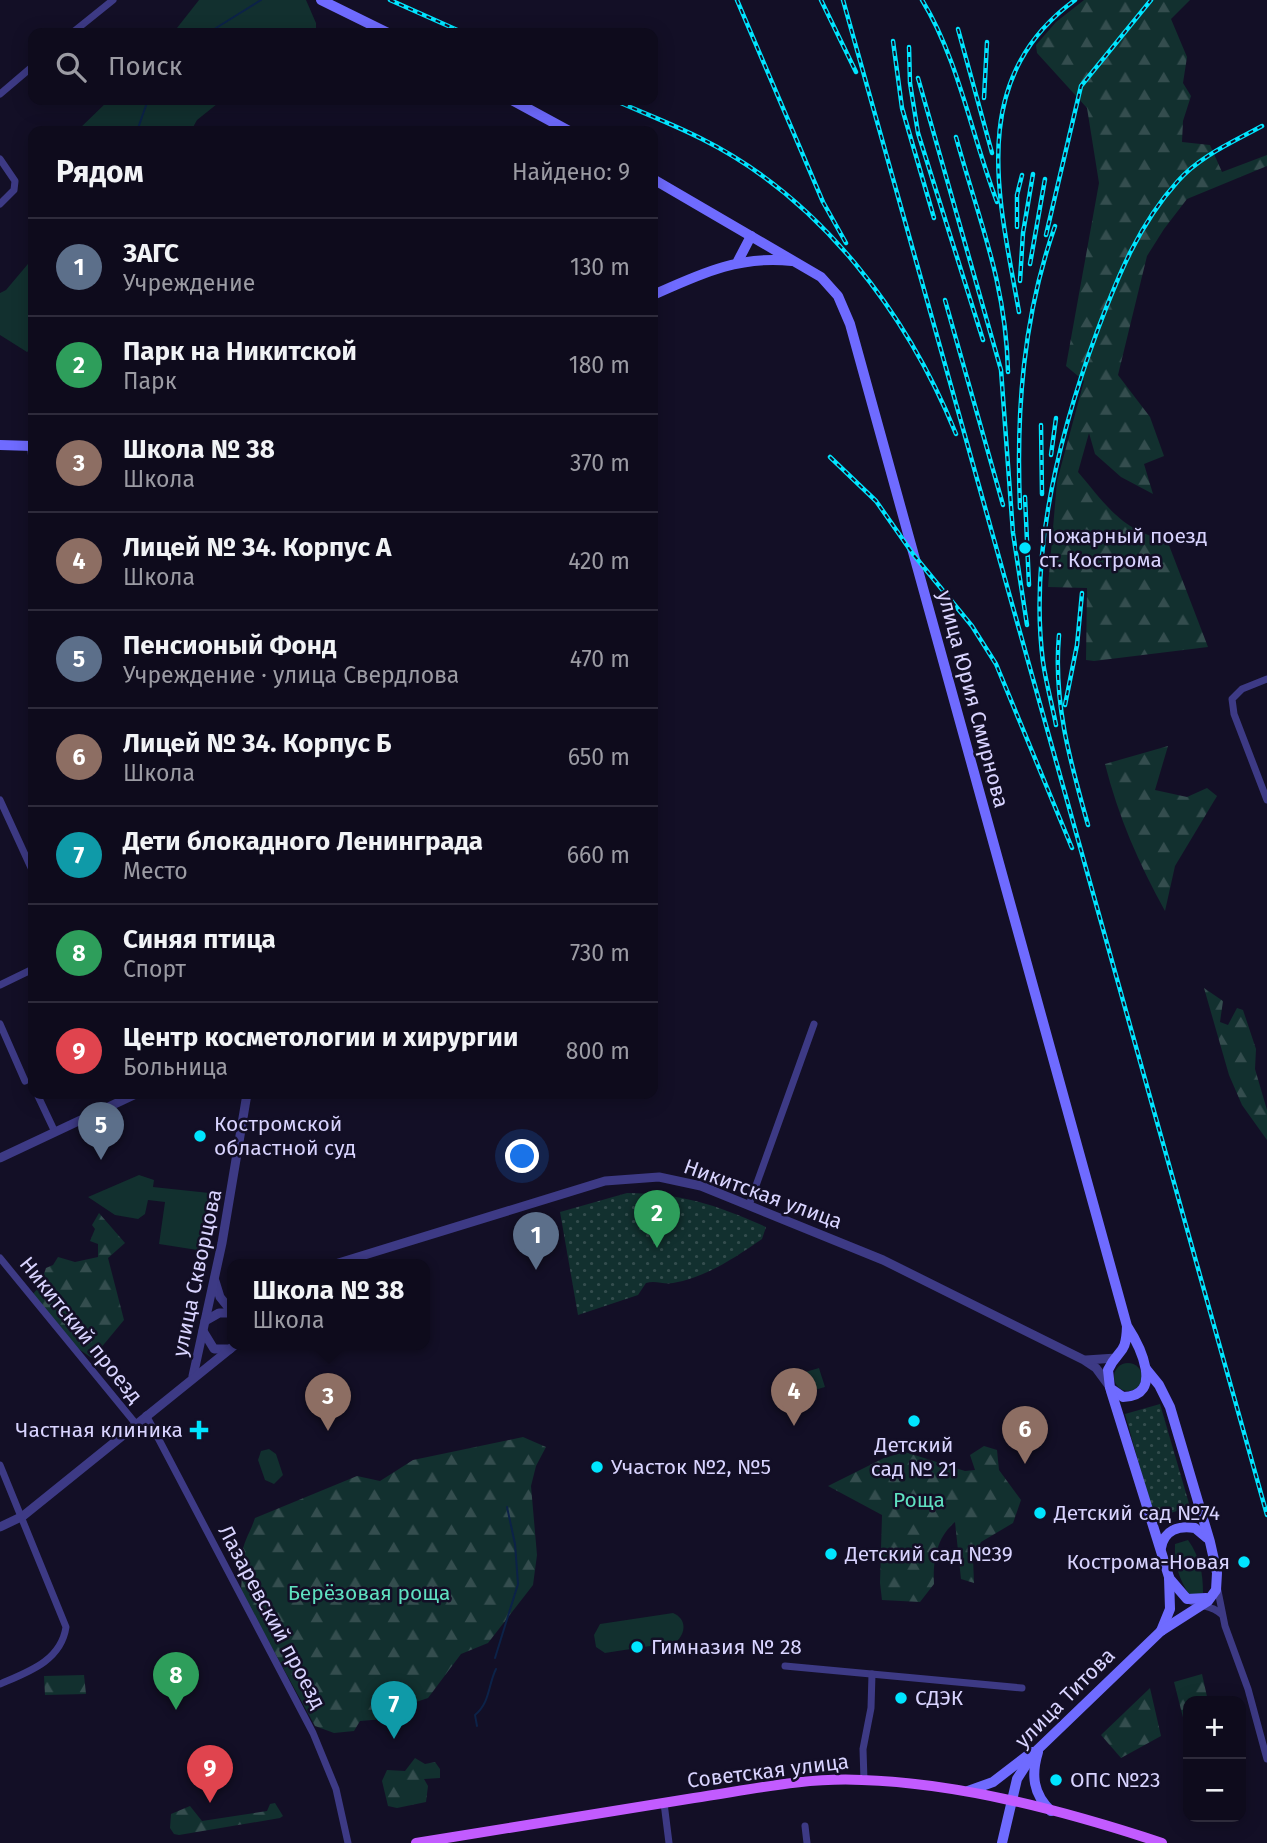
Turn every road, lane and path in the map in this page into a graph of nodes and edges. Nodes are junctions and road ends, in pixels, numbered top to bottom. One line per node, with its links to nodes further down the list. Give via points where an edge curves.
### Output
1 (113, 0): 3 (street)
2 (321, 0): 4 (main road)
3 (78, 28)
4 (378, 28)
5 (28, 70): 6 (street)
6 (0, 94)
7 (522, 105): 8 (main road)
8 (560, 126)
9 (0, 159): 11 (street, via 15,181 14,190)
10 (658, 182): 12 (main road, улица Юрия Смирнова)
11 (0, 204)
12 (751, 236): 13 (main road); 14 (main road, улица Юрия Смирнова)
13 (738, 261): 14 (main road); 15 (main road)
14 (796, 261): 39 (main road, улица Юрия Смирнова, via 831,287 850,324)
15 (658, 293)
16 (0, 445): 17 (main road)
17 (28, 446)
18 (1267, 679): 20 (street, via 1242,689 1232,699)
19 (0, 800): 21 (street)
20 (1267, 800)
21 (28, 861)
22 (28, 972): 23 (street)
23 (0, 985)
24 (0, 1024): 26 (street)
25 (814, 1024): 32 (street)
26 (25, 1081)
27 (39, 1099): 30 (street)
28 (125, 1099): 30 (street)
29 (246, 1099): 35 (street, улица Скворцова)
30 (54, 1130): 31 (street)
31 (0, 1158)
32 (749, 1205): 34 (street, Никитская улица, via 701,1186 659,1177 605,1181); 43 (street, Никитская улица, via 883,1260)
33 (0, 1258): 48 (street, Никитский проезд)
34 (352, 1259)
35 (214, 1280): 36 (street); 38 (street, улица Скворцова)
36 (227, 1306)
37 (227, 1312): 38 (street, via 219,1312)
38 (204, 1326): 40 (street, via 214,1349); 45 (street, улица Скворцова)
39 (1127, 1326): 42 (main road, via 1127,1341); 44 (main road)
40 (227, 1348)
41 (229, 1350): 45 (street)
42 (1116, 1358): 43 (street); 44 (main road, via 1132,1358); 46 (main road, via 1108,1370)
43 (1084, 1360): 46 (street)
44 (1146, 1367): 46 (main road, via 1146,1384 1137,1395 1123,1397); 52 (main road, via 1170,1407)
45 (194, 1376): 47 (street)
46 (1110, 1388): 53 (main road)
47 (146, 1415): 48 (street); 73 (street, Лазаревский проезд, via 313,1733 335,1789)
48 (136, 1424): 50 (street)
49 (0, 1465): 50 (street)
50 (23, 1516): 51 (street); 62 (street, via 66,1627 64,1640 47,1660)
51 (0, 1527)
52 (1210, 1542): 53 (main road, via 1195,1528 1177,1528 1164,1538); 55 (main road)
53 (1161, 1551): 54 (main road)
54 (1169, 1577): 56 (main road); 59 (main road, via 1170,1609)
55 (1215, 1588): 56 (main road, via 1199,1600); 57 (main road); 58 (street)
56 (1187, 1600): 57 (street)
57 (1198, 1606): 58 (street, via 1215,1608); 59 (main road, улица Титова)
58 (1222, 1615): 65 (street)
59 (1161, 1631): 64 (main road, улица Титова)
60 (785, 1666): 61 (street)
61 (872, 1674): 63 (street); 66 (street)
62 (0, 1684)
63 (1022, 1688)
64 (1039, 1749): 67 (main road, via 993,1782); 68 (main road, улица Титова, via 1024,1765); 70 (main road, via 1034,1782)
65 (1267, 1759)
66 (864, 1780): 67 (main road, Советская улица); 69 (main road, Советская улица, via 810,1781)
67 (960, 1792): 68 (main road, Советская улица)
68 (1010, 1801): 70 (main road, Советская улица); 77 (main road, улица Титова)
69 (664, 1803): 72 (main road, Советская улица); 75 (street)
70 (1051, 1811): 78 (main road, Советская улица)
71 (805, 1826): 76 (street)
72 (483, 1838): 74 (main road, Советская улица)
73 (348, 1843)
74 (416, 1843)
75 (669, 1843)
76 (807, 1843)
77 (1002, 1843)
78 (1162, 1843)

